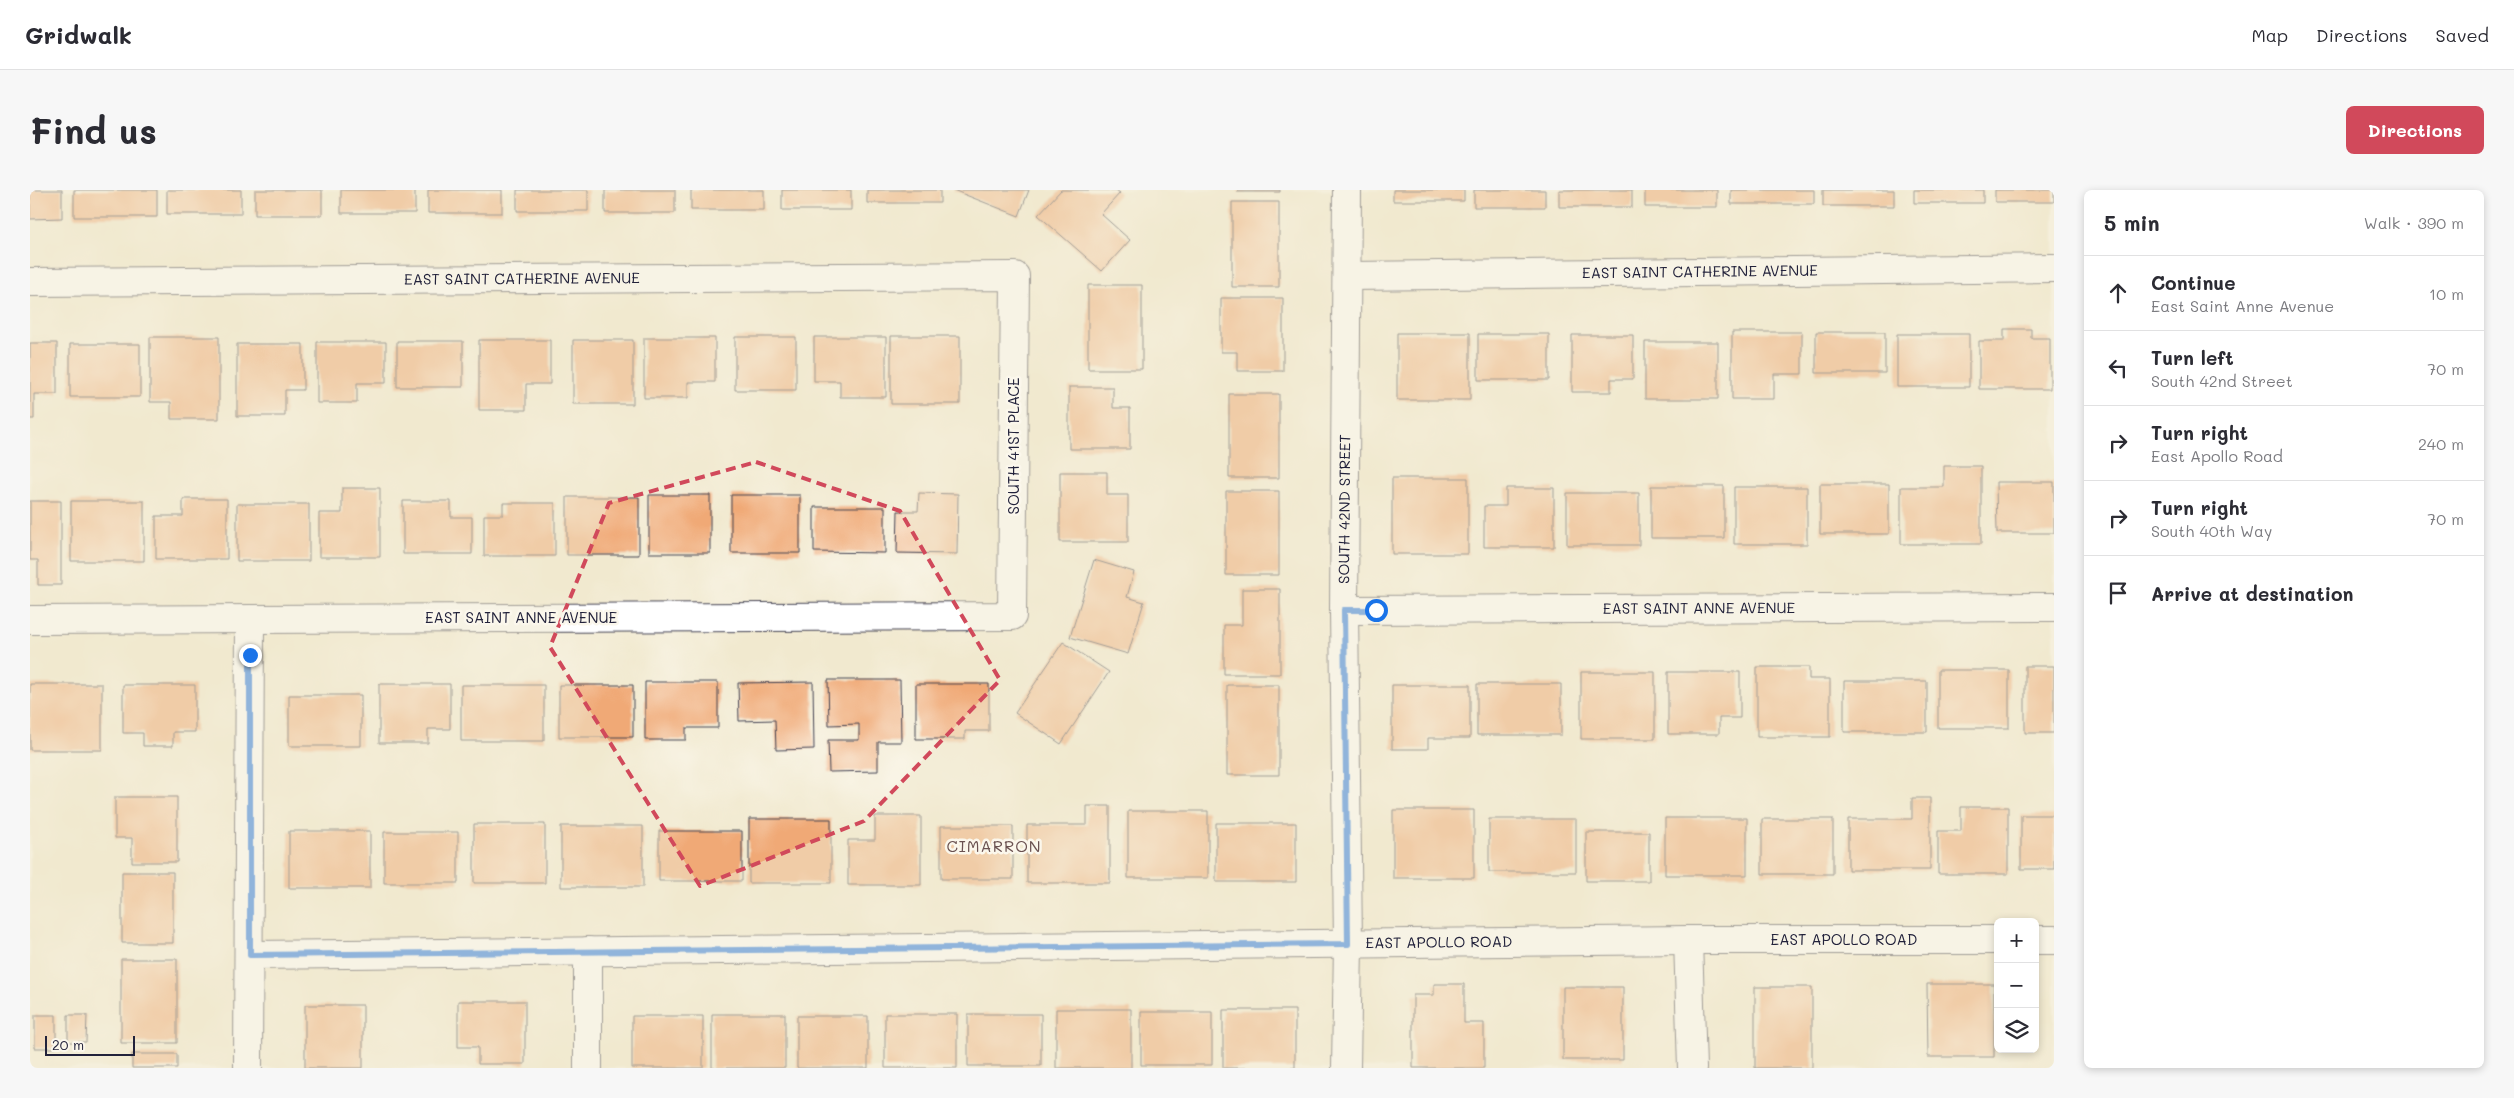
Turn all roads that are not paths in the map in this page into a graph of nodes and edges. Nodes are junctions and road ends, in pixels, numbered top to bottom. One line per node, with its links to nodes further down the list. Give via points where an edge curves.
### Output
1 (1347, 190): 4 (street, SOUTH 42ND STREET)
2 (2054, 268): 4 (street, EAST SAINT CATHERINE AVENUE)
3 (1015, 276): 5 (street, EAST SAINT CATHERINE AVENUE); 8 (street, SOUTH 41ST PLACE)
4 (1348, 276): 7 (street, SOUTH 42ND STREET)
5 (30, 282)
6 (2054, 607): 7 (street, EAST SAINT ANNE AVENUE)
7 (1344, 610): 15 (street, SOUTH 42ND STREET)
8 (1012, 616): 9 (street, EAST SAINT ANNE AVENUE)
9 (250, 619): 10 (street, EAST SAINT ANNE AVENUE); 17 (street)
10 (30, 620)
11 (1688, 940): 12 (street, EAST APOLLO ROAD); 15 (street, EAST APOLLO ROAD); 21 (street)
12 (1994, 940)
13 (2039, 940): 14 (street)
14 (2054, 940)
15 (1348, 944): 16 (street, EAST APOLLO ROAD); 20 (street, SOUTH 42ND STREET)
16 (588, 951): 17 (street, EAST APOLLO ROAD); 19 (street)
17 (250, 955): 18 (street)
18 (248, 1068)
19 (588, 1068)
20 (1346, 1068)
21 (1692, 1068)

